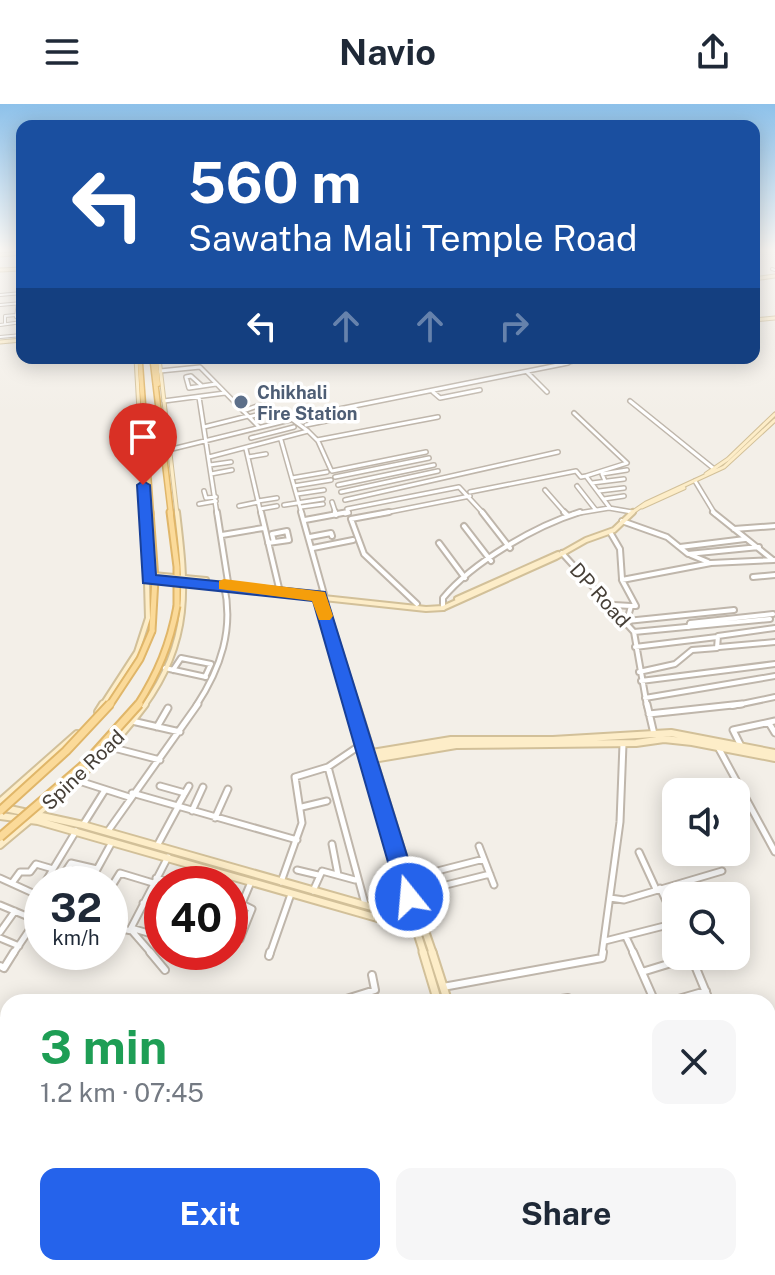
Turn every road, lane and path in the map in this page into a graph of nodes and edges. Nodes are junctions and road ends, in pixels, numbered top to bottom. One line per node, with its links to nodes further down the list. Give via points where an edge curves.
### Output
1 (16, 315): 2 (street, via 5,316)
2 (2, 325)
3 (138, 364): 123 (street)
4 (138, 364): 123 (main road)
5 (156, 364): 13 (main road, Spine Road)
6 (157, 364): 13 (main road)
7 (158, 364): 9 (street, Spine Road)
8 (561, 364): 10 (street)
9 (160, 371): 11 (street, via 200,367); 19 (street, Spine Road)
10 (527, 372): 15 (street); 16 (street)
11 (216, 384): 12 (street); 17 (street)
12 (202, 386)
13 (157, 388): 42 (main road, Spine Road)
14 (480, 390): 15 (street, via 440,398)
15 (433, 392): 28 (street)
16 (547, 392)
17 (225, 393): 18 (street); 22 (street)
18 (199, 397): 19 (street); 33 (street)
19 (164, 401): 42 (street, Spine Road)
20 (630, 401): 52 (street)
21 (263, 404): 22 (street)
22 (243, 411): 25 (street)
23 (574, 413): 59 (street, via 627,464)
24 (775, 414): 52 (street)
25 (248, 416): 26 (street, via 266,412); 31 (street); 33 (street)
26 (273, 417)
27 (438, 417): 40 (street)
28 (291, 419): 31 (street); 32 (street)
29 (331, 420): 32 (street)
30 (775, 420): 58 (street, via 732,461)
31 (261, 426): 36 (street); 38 (street)
32 (304, 426): 35 (street)
33 (204, 427): 38 (street)
34 (294, 427): 36 (street)
35 (308, 431): 39 (street); 40 (street)
36 (268, 434): 37 (street)
37 (251, 438)
38 (206, 440): 42 (street); 46 (street)
39 (281, 440): 41 (street); 60 (street)
40 (317, 440): 55 (street)
41 (246, 449): 46 (street); 47 (street)
42 (167, 451): 125 (main road, Spine Road)
43 (426, 452): 55 (street)
44 (558, 452): 81 (street)
45 (266, 454): 47 (street)
46 (209, 457): 50 (street)
47 (248, 457): 83 (street)
48 (429, 458): 61 (street)
49 (231, 462): 50 (street)
50 (210, 465): 57 (street)
51 (434, 465): 66 (street)
52 (713, 468): 58 (street)
53 (232, 470): 57 (street)
54 (627, 470): 63 (street, via 601,474)
55 (330, 471): 60 (street); 61 (street)
56 (438, 471): 74 (street)
57 (211, 474): 79 (street)
58 (706, 475): 64 (street)
59 (586, 476): 65 (street); 76 (street, via 576,471)
60 (292, 478): 67 (street)
61 (333, 479): 66 (street); 67 (street)
62 (624, 479): 63 (street)
63 (605, 481): 65 (street)
64 (695, 481): 93 (street); 102 (street, via 709,508)
65 (592, 483): 73 (street)
66 (338, 485): 74 (street)
67 (294, 486): 75 (street)
68 (577, 486): 92 (street)
69 (624, 488): 73 (street)
70 (324, 490): 75 (street)
71 (545, 490): 96 (street)
72 (204, 491): 79 (street, via 206,498)
73 (597, 491): 80 (street)
74 (341, 492): 81 (street)
75 (297, 494): 87 (street)
76 (474, 494): 94 (street); 94 (street, via 456,487); 116 (street, via 490,526)
77 (624, 496): 80 (street)
78 (277, 498): 83 (street)
79 (216, 499): 85 (street); 105 (street)
80 (604, 499): 90 (street)
81 (345, 500): 94 (street)
82 (323, 501): 87 (street)
83 (258, 502): 88 (street); 91 (street)
84 (332, 502): 95 (street)
85 (199, 504)
86 (284, 505): 87 (street)
87 (300, 505): 97 (street)
88 (239, 506)
89 (277, 506): 91 (street)
90 (610, 508): 92 (street); 93 (street)
91 (260, 509): 101 (street)
92 (595, 510): 96 (street)
93 (632, 512): 98 (street)
94 (349, 514): 95 (street); 132 (street, via 364,554)
95 (336, 515): 97 (street)
96 (567, 515): 116 (street)
97 (305, 520): 106 (street)
98 (622, 521): 103 (street); 113 (street)
99 (464, 526): 120 (street)
100 (775, 526): 102 (street)
101 (264, 528): 105 (street); 111 (street)
102 (734, 529): 108 (street)
103 (610, 532): 117 (street); 127 (street, via 620,549)
104 (319, 533): 106 (street)
105 (222, 535): 128 (street)
106 (309, 536): 107 (street); 115 (street)
107 (332, 536)
108 (747, 538): 113 (street); 114 (street)
109 (353, 540): 115 (street)
110 (274, 542): 111 (street)
111 (268, 543): 129 (street)
112 (439, 543): 126 (street)
113 (680, 547): 118 (street)
114 (759, 547): 118 (street); 119 (street)
115 (313, 548): 131 (street)
116 (510, 548): 120 (street)
117 (560, 553): 133 (street, DP Road); 134 (street)
118 (688, 554): 121 (street)
119 (775, 559): 121 (street)
120 (491, 561): 126 (street)
121 (709, 563): 127 (street)
122 (775, 575): 124 (street)
123 (152, 577): 125 (street); 130 (main road)
124 (753, 577)
125 (181, 578): 128 (street); 147 (street, Spine Road, via 180,631); 192 (main road, bridge, via 169,647 128,718 74,774)
126 (465, 578): 134 (street, via 448,591)
127 (622, 580): 135 (street, via 636,606)
128 (226, 584): 129 (street); 131 (street); 152 (street, via 229,625)
129 (279, 588): 131 (street)
130 (152, 590): 184 (street, Spine Road, via 141,645 105,704); 184 (main road, bridge, via 152,631 138,662 96,723)
131 (322, 595): 132 (street); 134 (street, via 426,609); 165 (street); 170 (street)
132 (417, 604): 134 (street)
133 (613, 605): 135 (street); 138 (street, DP Road)
134 (442, 606)
135 (631, 606): 138 (street)
136 (734, 610): 138 (street)
137 (771, 616): 140 (street)
138 (627, 621): 140 (street, DP Road)
139 (775, 628): 141 (street)
140 (634, 632): 143 (street, DP Road)
141 (717, 637): 143 (street); 144 (street)
142 (775, 642): 144 (street)
143 (635, 647): 149 (street, DP Road)
144 (719, 647): 149 (street, via 692,650 675,664)
145 (197, 661): 148 (street, via 181,658); 150 (street); 152 (street, via 212,665)
146 (775, 664): 153 (street)
147 (165, 668): 148 (street); 158 (street, Spine Road)
148 (173, 670): 150 (street)
149 (639, 672): 153 (street, DP Road)
150 (190, 674): 152 (street)
151 (775, 676): 155 (street)
152 (208, 678): 161 (street)
153 (641, 681): 155 (street, DP Road)
154 (775, 697): 157 (street)
155 (645, 698): 157 (street, DP Road)
156 (168, 708): 160 (street)
157 (649, 714): 163 (street, DP Road)
158 (132, 721): 160 (street); 167 (street, Spine Road)
159 (772, 722): 162 (street); 166 (street, via 733,730)
160 (157, 727): 161 (street)
161 (180, 732): 171 (street)
162 (775, 733)
163 (655, 737): 164 (street); 166 (street, via 671,733); 168 (street)
164 (625, 740): 170 (street, via 460,740); 230 (street)
165 (362, 744): 170 (street); 172 (street)
166 (741, 746): 169 (street)
167 (110, 747): 171 (street); 173 (street, Spine Road)
168 (718, 747): 169 (street); 201 (street)
169 (775, 756)
170 (369, 757): 214 (street); 235 (street)
171 (160, 760): 180 (street)
172 (328, 767): 183 (street, via 295,777); 233 (street)
173 (76, 780): 177 (street); 186 (street, Spine Road)
174 (160, 786): 179 (street)
175 (189, 786): 179 (street)
176 (203, 787): 185 (street)
177 (105, 789): 180 (street); 189 (street)
178 (228, 789): 187 (street)
179 (185, 793): 182 (street)
180 (130, 795): 182 (street); 191 (street)
181 (327, 801): 183 (street)
182 (178, 807): 185 (street); 197 (street)
183 (302, 807): 193 (street)
184 (0, 809): 186 (street); 188 (street)
185 (192, 811): 187 (street)
186 (37, 814): 188 (street, Spine Road); 189 (street)
187 (215, 818): 193 (street)
188 (29, 820): 190 (street); 196 (street, Spine Road)
189 (83, 825): 191 (street)
190 (76, 831): 194 (street); 204 (street)
191 (108, 832): 197 (street)
192 (0, 837)
193 (297, 840): 217 (street)
194 (112, 842): 202 (street); 205 (street)
195 (332, 844): 212 (street)
196 (0, 845)
197 (157, 846): 199 (street)
198 (479, 846): 203 (street)
199 (171, 850): 202 (street); 217 (street)
200 (639, 852): 225 (street)
201 (775, 852)
202 (167, 858): 206 (street); 216 (street)
203 (484, 859): 210 (street); 214 (street)
204 (55, 866)
205 (99, 866)
206 (163, 866)
207 (297, 870): 211 (street)
208 (24, 871): 219 (street)
209 (722, 871): 218 (street)
210 (490, 874): 221 (street); 228 (street)
211 (318, 875): 212 (street); 226 (street)
212 (338, 875): 215 (street)
213 (0, 878): 219 (street)
214 (410, 878): 228 (street)
215 (355, 880)
216 (251, 882): 224 (street); 227 (street)
217 (281, 882): 220 (street)
218 (686, 882)
219 (12, 883): 223 (street)
220 (290, 884): 226 (street); 227 (street)
221 (494, 885)
222 (662, 888): 225 (street)
223 (24, 889)
224 (248, 889)
225 (658, 889): 229 (street); 230 (street, via 624,900)
226 (313, 891): 233 (street)
227 (289, 893): 238 (street); 245 (street)
228 (414, 893): 235 (street)
229 (662, 897)
230 (610, 898): 242 (street)
231 (143, 903): 237 (street)
232 (0, 905): 234 (street)
233 (365, 905): 235 (street)
234 (15, 911): 240 (street); 244 (street, via 36,920)
235 (418, 918): 238 (street, via 413,924); 238 (street, via 426,922)
236 (662, 927): 241 (street)
237 (130, 929): 239 (street); 243 (street)
238 (420, 929): 252 (street); 255 (street)
239 (144, 932)
240 (0, 935): 244 (street)
241 (626, 937): 242 (street); 249 (street)
242 (604, 941): 252 (street, via 599,960)
243 (144, 945)
244 (19, 946): 247 (street)
245 (269, 956)
246 (662, 965): 249 (street)
247 (2, 967): 250 (street)
248 (697, 970): 253 (street)
249 (642, 972): 257 (street)
250 (0, 974)
251 (372, 975): 254 (street, via 375,990)
252 (443, 987): 256 (street)
253 (706, 991): 258 (street); 259 (street)
254 (362, 994)
255 (436, 994)
256 (445, 994)
257 (652, 994)
258 (696, 994)
259 (707, 994)

